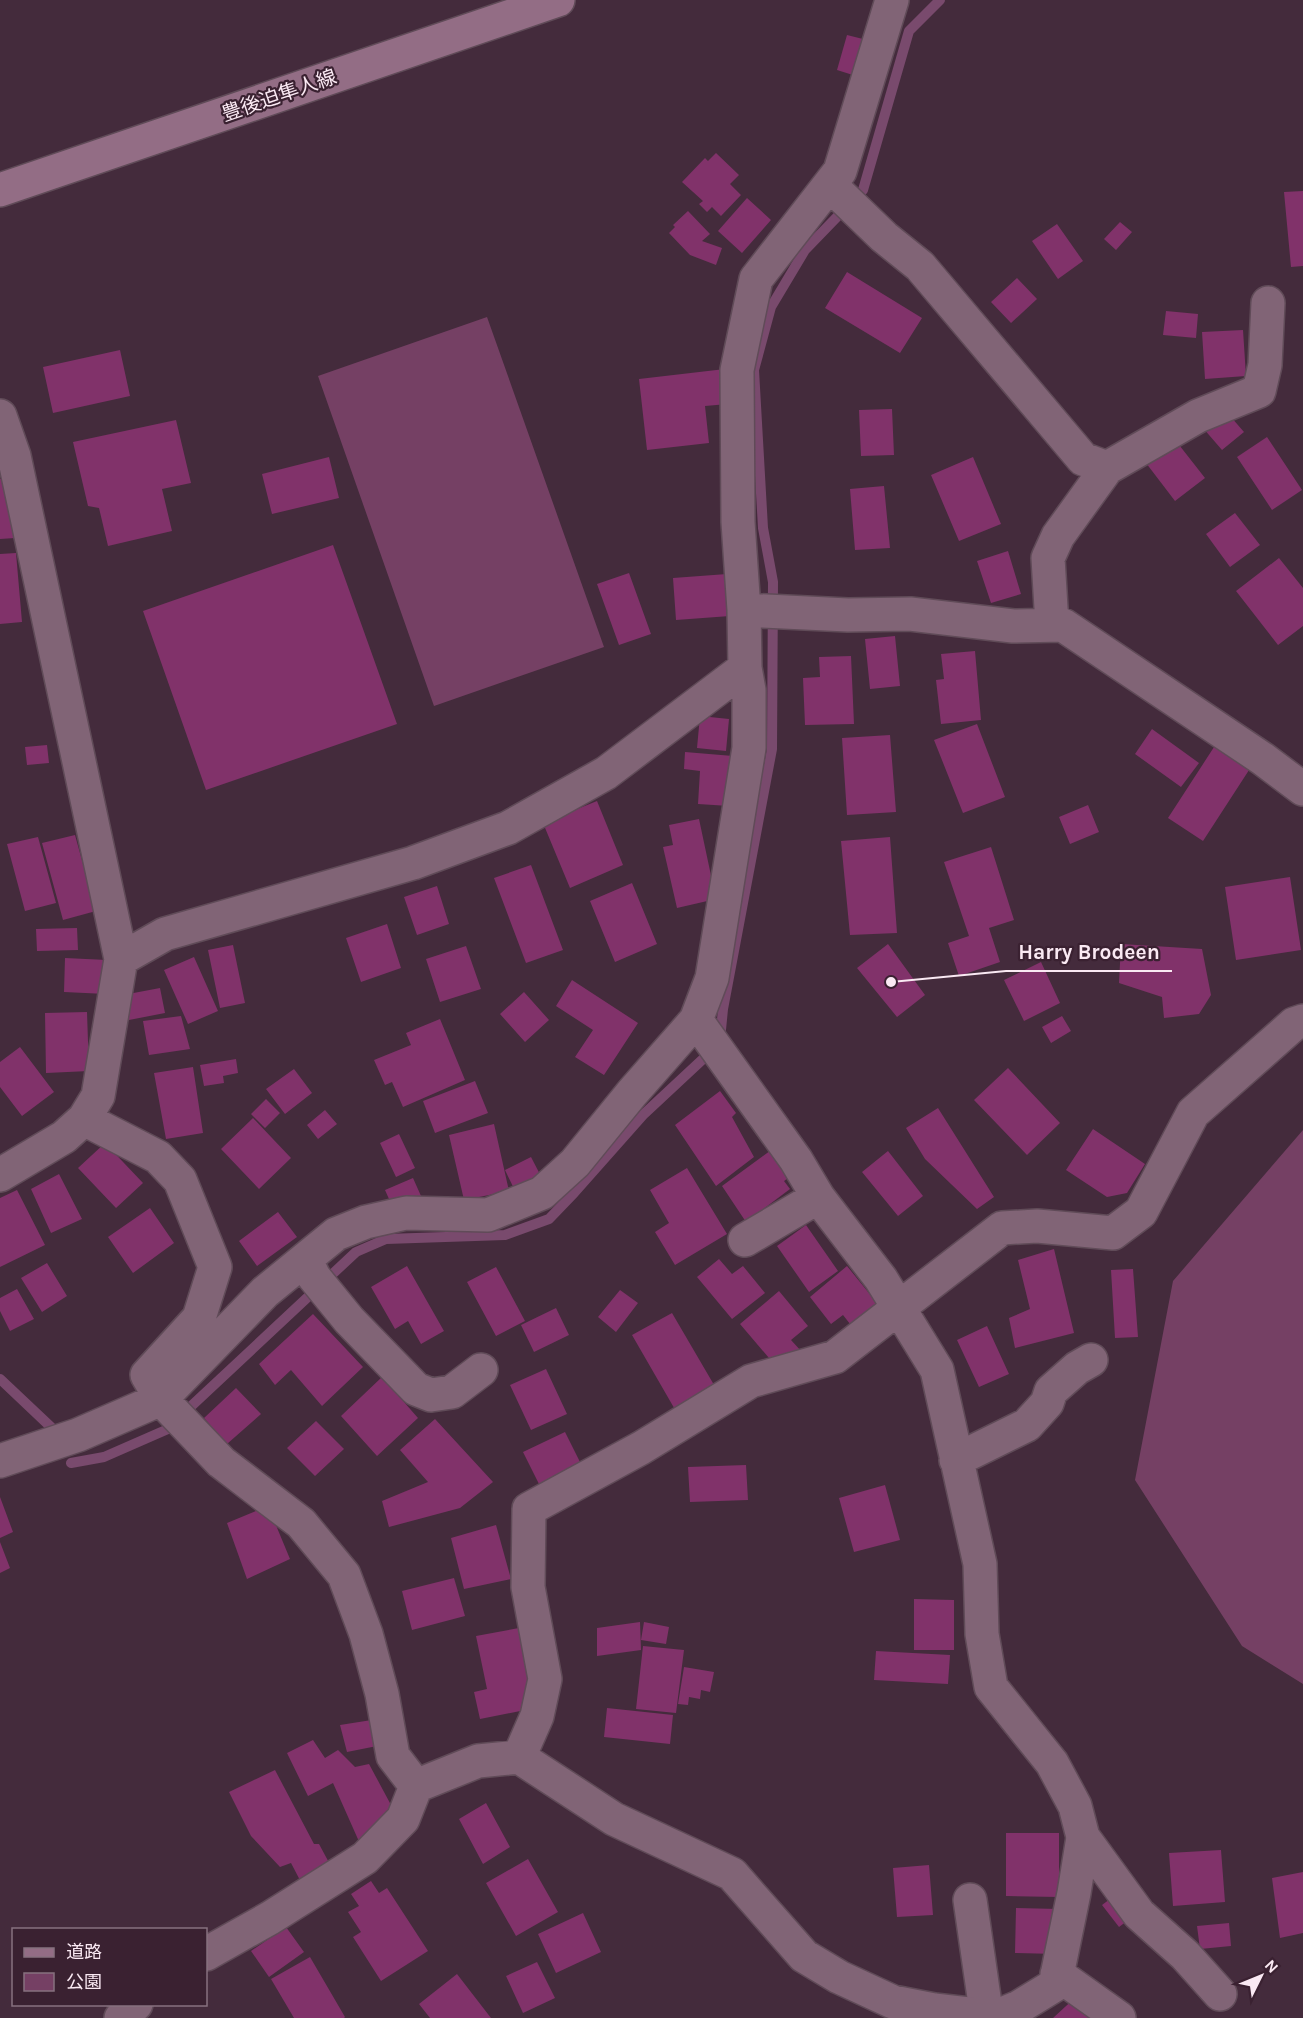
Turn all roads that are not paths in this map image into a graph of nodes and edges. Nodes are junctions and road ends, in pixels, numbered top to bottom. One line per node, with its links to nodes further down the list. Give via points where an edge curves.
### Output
1 (558, 0): 4 (main road, 豊後迫隼人線)
2 (892, 0): 3 (street)
3 (832, 187): 8 (street, via 920,266 1083,459); 9 (street, via 756,279 737,370 738,522)
4 (0, 190)
5 (1268, 303): 8 (street, via 1265,365 1259,391 1198,416)
6 (0, 416): 7 (street)
7 (7, 457): 13 (street)
8 (1107, 468): 10 (street, via 1058,536 1048,558)
9 (769, 612): 10 (street, via 910,614 1013,626); 11 (street)
10 (1052, 625): 12 (street, via 1063,625)
11 (746, 668): 13 (street, via 606,773 508,828 413,863 165,934); 14 (street, via 749,748 712,978)
12 (1303, 789)
13 (121, 959): 16 (street, via 98,1096)
14 (696, 1020): 18 (street); 20 (street, via 575,1163 542,1193 488,1215 406,1213 366,1222 336,1234)
15 (1303, 1021): 21 (street, via 1294,1024 1192,1113 1141,1212 1113,1233 1037,1226 1002,1228)
16 (84, 1119): 17 (street, via 64,1137); 24 (street, via 158,1157 180,1180 214,1267 200,1318 147,1375)
17 (0, 1175)
18 (818, 1197): 19 (street); 21 (street)
19 (745, 1240)
20 (317, 1278): 23 (street, via 349,1320 416,1389 431,1395 452,1392); 24 (street, via 265,1292)
21 (899, 1308): 25 (street, via 937,1370); 27 (street, via 835,1357 751,1381 641,1448 529,1509 528,1587 545,1679 537,1716)
22 (1091, 1360): 25 (street, via 1051,1391 1047,1403 1027,1425)
23 (482, 1370)
24 (161, 1399): 26 (street, via 78,1435); 28 (street, via 221,1462 301,1523 344,1575 366,1634 393,1756)
25 (956, 1460): 29 (street, via 980,1564 982,1634 991,1687 1052,1763 1075,1806)
26 (0, 1461)
27 (519, 1757): 28 (street, via 478,1761); 35 (street, via 614,1819 732,1874 804,1956 839,1977 893,2002)
28 (416, 1786): 31 (street, via 403,1819 365,1858)
29 (1083, 1837): 32 (street); 33 (street, via 1139,1914 1185,1954)
30 (970, 1900): 35 (street)
31 (207, 1953)
32 (1057, 1974): 35 (street, via 1054,1985 1019,2007); 37 (street)
33 (1220, 1994)
34 (134, 2006): 36 (street)
35 (987, 2017)
36 (121, 2018)
37 (1119, 2018)

